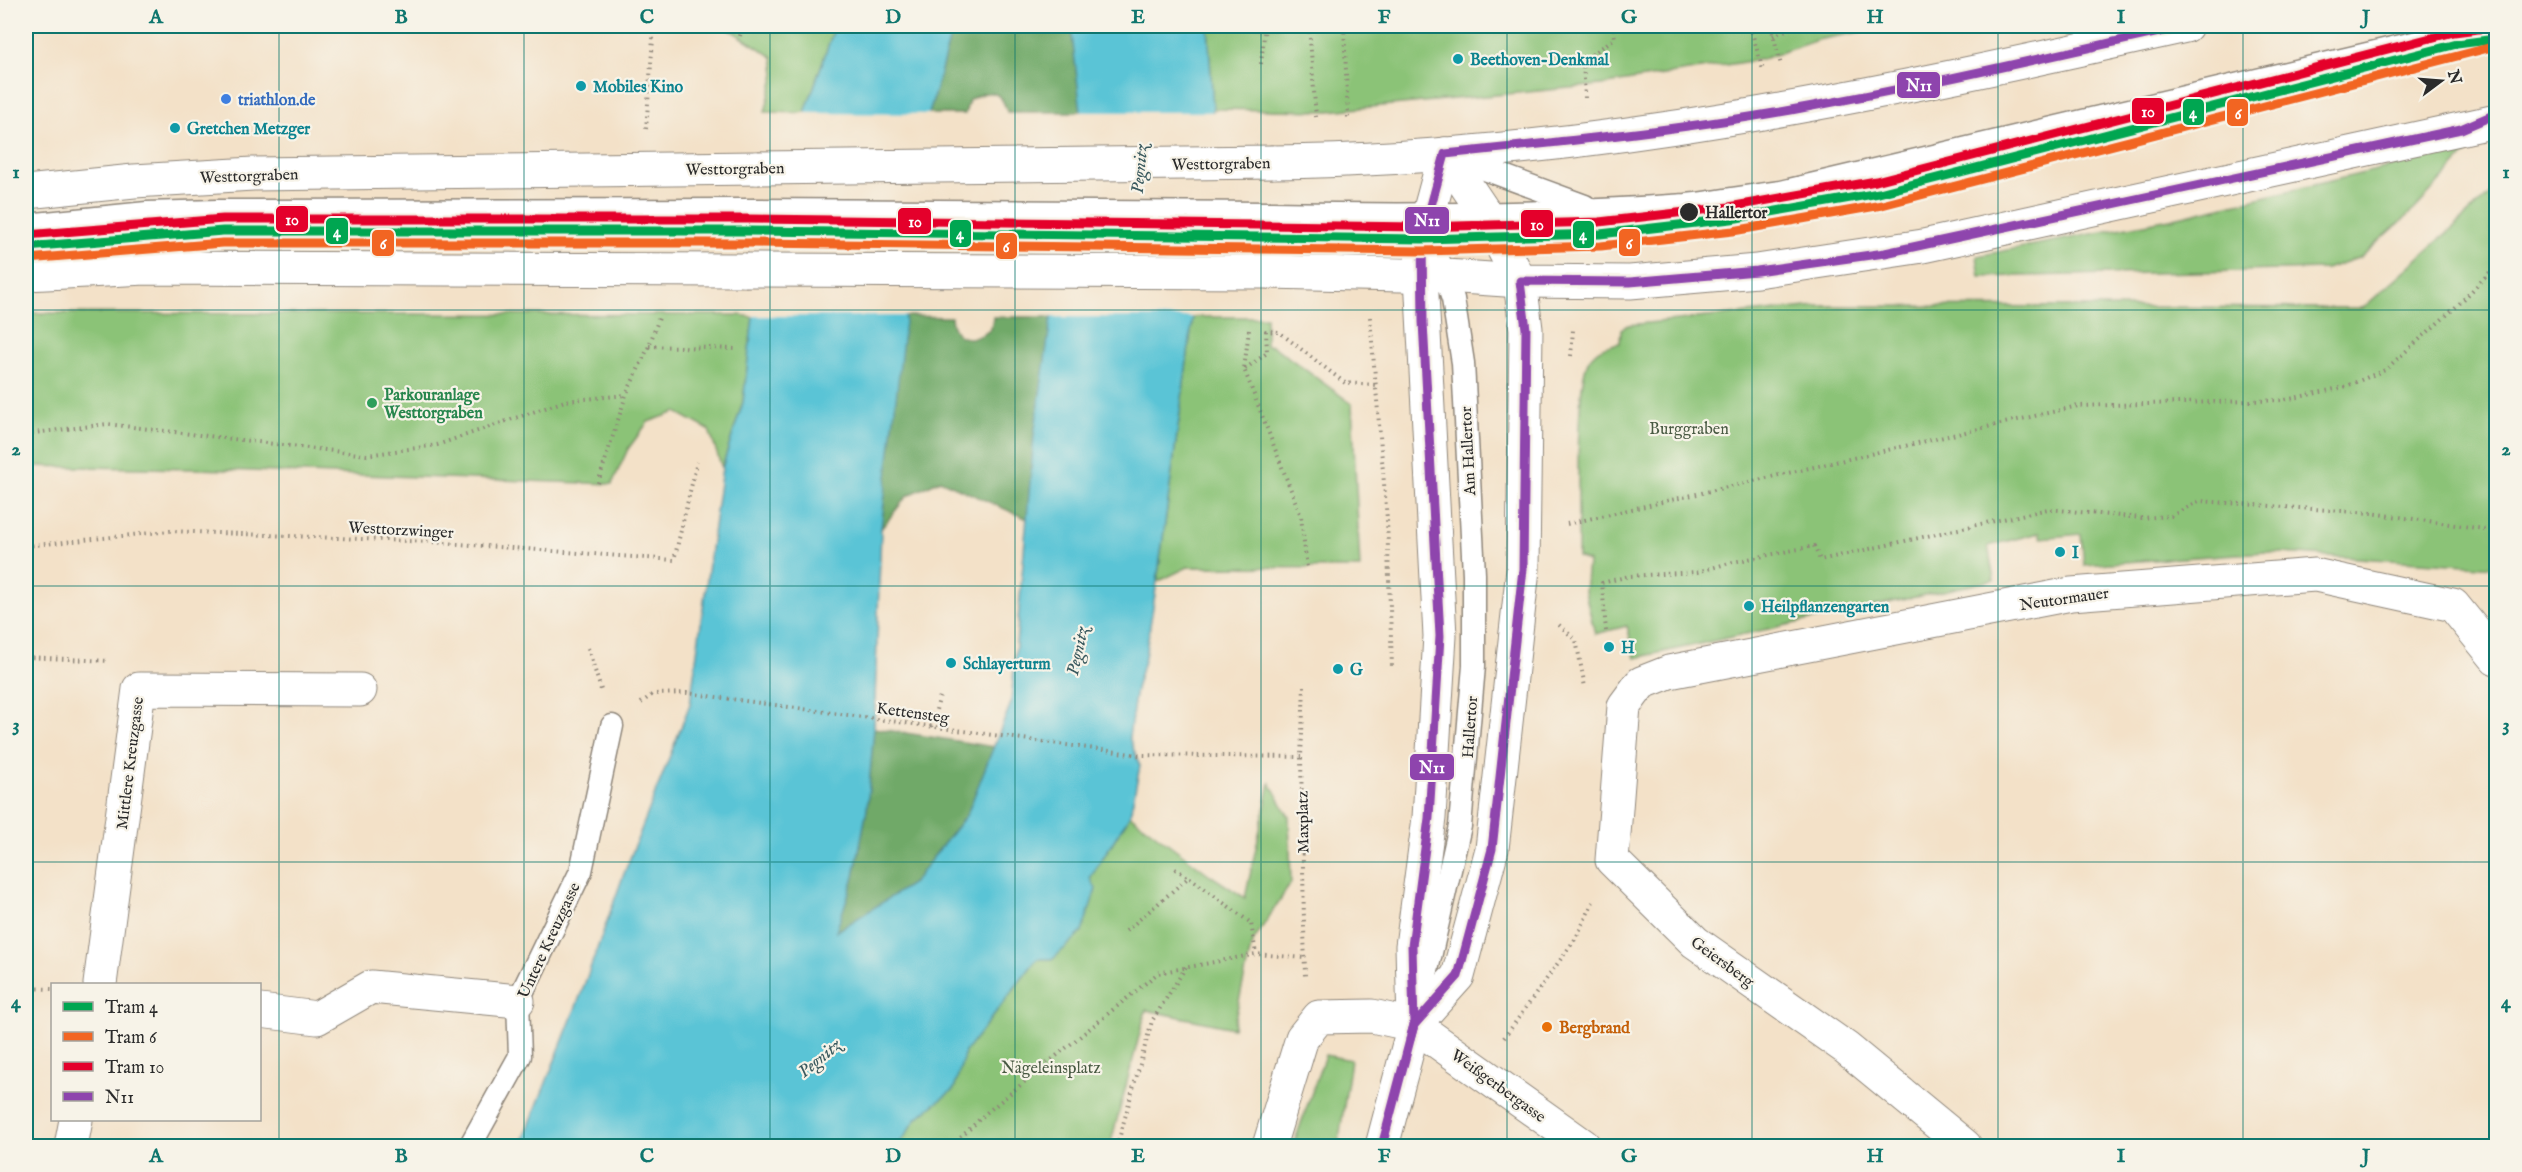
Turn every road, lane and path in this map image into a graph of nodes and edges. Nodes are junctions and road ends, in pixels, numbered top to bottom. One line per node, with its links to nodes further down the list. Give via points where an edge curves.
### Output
1 (654, 26): 23 (path)
2 (743, 26): 12 (path)
3 (1265, 26): 14 (path)
4 (1309, 26): 21 (path)
5 (1344, 26): 20 (path)
6 (1613, 26): 17 (path, via 1615,38 1583,61)
7 (1750, 26): 16 (path)
8 (1771, 26): 13 (path)
9 (1795, 26): 13 (path)
10 (2186, 26): 24 (street, Westtorgraben, via 1790,110 1600,138)
11 (2486, 26): 26 (lane, via 1780,192 1688,204)
12 (740, 36)
13 (1773, 36): 15 (path)
14 (1261, 64)
15 (1780, 65)
16 (1764, 74)
17 (1586, 99)
18 (2496, 114): 22 (street)
19 (2496, 121): 22 (street)
20 (1349, 124)
21 (1317, 127)
22 (2461, 129): 33 (street, via 1885,253 1630,282)
23 (645, 132)
24 (1445, 154): 25 (street, Westtorgraben, bridge, via 1335,162 253,174); 26 (lane); 27 (street); 29 (street, Am Hallertor)
25 (26, 192)
26 (1594, 210): 27 (lane)
27 (1486, 215): 29 (lane); 33 (street)
28 (26, 225): 29 (lane, bridge, via 147,213 217,211 753,210 1390,216)
29 (1425, 227): 32 (street, Am Hallertor)
30 (2496, 266): 46 (path, via 2385,370 2344,387 2285,400 2078,406)
31 (26, 274): 32 (street, bridge, via 146,268)
32 (1433, 276): 33 (street); 49 (street, Am Hallertor); 51 (lane, Am Hallertor, via 1458,323 1463,363)
33 (1520, 282): 46 (street, via 1526,328)
34 (660, 315): 37 (path)
35 (1370, 317): 40 (path)
36 (1249, 330): 39 (path)
37 (649, 346): 38 (path); 41 (path)
38 (738, 349)
39 (1244, 369): 40 (path, via 1267,353 1266,331 1280,332 1345,383); 48 (path, via 1301,516)
40 (1376, 385): 57 (path, via 1387,519)
41 (626, 395): 42 (path, via 565,401 437,445 367,455 107,424); 44 (path)
42 (26, 434)
43 (698, 462): 47 (path, Westtorzwinger, via 674,560 431,542 170,531)
44 (598, 483)
45 (2496, 525): 52 (path, via 2484,529 2371,513 2199,501 2171,516 2140,518 2048,509 1820,560 1814,546 1696,572 1629,576 1602,583)
46 (1523, 534): 78 (street, via 1523,569 1492,849 1458,976)
47 (26, 546)
48 (1307, 568)
49 (1437, 569): 78 (street, Hallertor, via 1440,636 1429,818 1412,946)
50 (1559, 625): 56 (path, via 1576,640)
51 (1474, 627): 78 (lane, Hallertor, via 1460,826)
52 (1606, 631)
53 (588, 648): 64 (path)
54 (26, 657): 59 (path, via 114,661)
55 (2496, 658): 63 (street, Neutormauer, via 2453,605 2315,575 2071,594 1669,672 1641,683)
56 (1583, 672)
57 (1393, 677)
58 (1304, 686): 66 (path, Maxplatz)
59 (139, 688): 60 (street, Mittlere Kreuzgasse); 73 (street, Mittlere Kreuzgasse)
60 (360, 690)
61 (653, 694): 65 (path, Kettensteg, via 687,693)
62 (940, 696): 65 (path)
63 (1624, 706): 88 (street, Geiersberg, via 1612,860 1695,942 1846,1048)
64 (612, 726): 76 (lane, Untere Kreuzgasse, via 581,871)
65 (931, 727): 66 (path, Kettensteg, via 1139,754)
66 (1301, 757): 71 (path, Maxplatz, via 1304,958)
67 (1175, 869): 68 (path)
68 (1189, 877): 69 (path); 71 (path, via 1251,923)
69 (1126, 931)
70 (1576, 938): 79 (path)
71 (1256, 954): 72 (path)
72 (1186, 966): 83 (path, via 1158,973 985,1114); 84 (path, via 1152,1021)
73 (100, 983)
74 (26, 988): 75 (path)
75 (51, 989)
76 (518, 1001): 77 (street, via 371,987 317,1018); 82 (lane, Untere Kreuzgasse, via 520,1056)
77 (261, 1011)
78 (1414, 1025): 79 (street, Weißgerbergasse); 85 (street, via 1372,1016 1319,1017 1302,1038); 86 (street)
79 (1480, 1071): 87 (street, Weißgerbergasse)
80 (76, 1121): 81 (street)
81 (71, 1146)
82 (470, 1146)
83 (952, 1146)
84 (1117, 1146)
85 (1269, 1146)
86 (1382, 1146)
87 (1584, 1146)
88 (1965, 1146)

